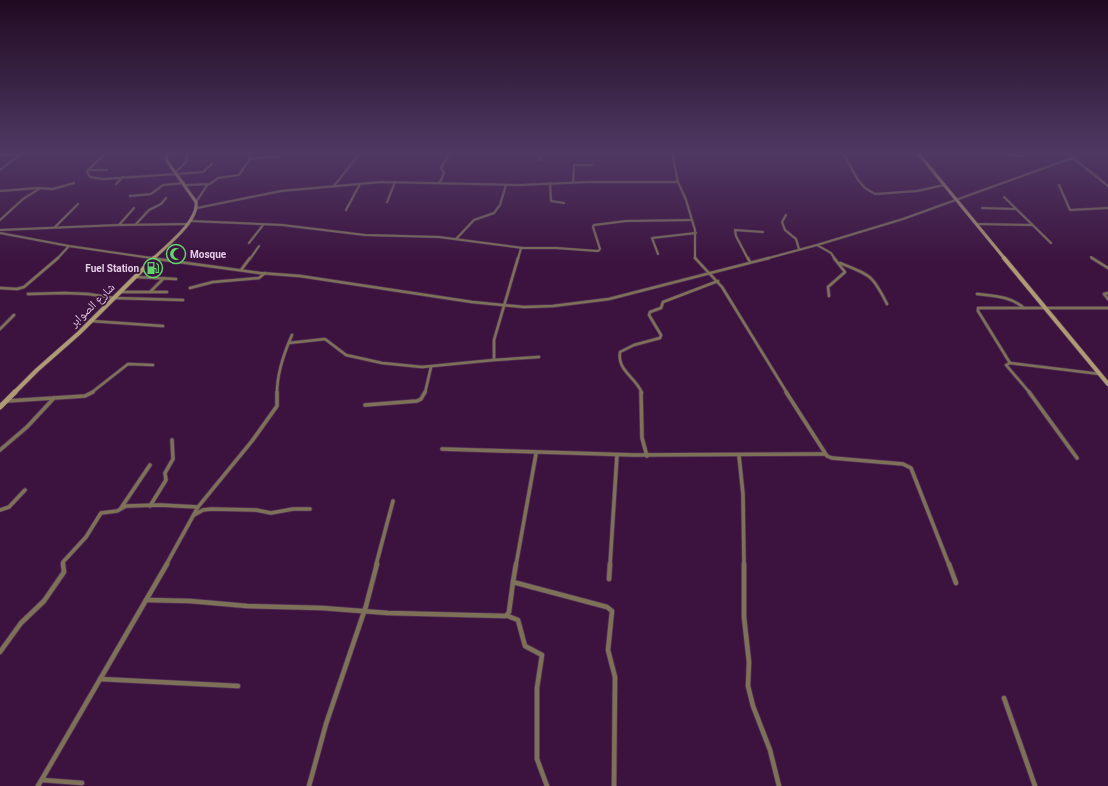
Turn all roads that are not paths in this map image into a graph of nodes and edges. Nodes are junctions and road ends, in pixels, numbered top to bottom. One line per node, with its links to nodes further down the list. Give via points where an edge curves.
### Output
1 (38, 190): 31 (street, via 23,199)
2 (157, 190): 16 (street, via 151,194)
3 (188, 190): 20 (street)
4 (204, 190): 20 (street)
5 (300, 190): 25 (street, via 270,193)
6 (357, 190): 29 (street)
7 (392, 190): 21 (street)
8 (505, 190): 43 (street, via 500,205 494,213 474,220)
9 (550, 190): 22 (street, via 551,200)
10 (681, 190): 32 (street)
11 (869, 190): 12 (street, via 875,194)
12 (926, 190)
13 (948, 190): 19 (street)
14 (980, 190): 19 (street)
15 (1061, 190): 28 (street, via 1070,210)
16 (130, 196)
17 (166, 198): 34 (street, via 161,204 149,210)
18 (1004, 198): 27 (street)
19 (956, 200): 35 (street); 46 (street)
20 (196, 202): 25 (street)
21 (387, 202)
22 (564, 203)
23 (78, 204): 39 (street)
24 (134, 208): 36 (street)
25 (197, 208): 33 (street, شارع الصوابر)
26 (982, 208): 27 (street)
27 (1015, 208): 38 (street)
28 (1108, 208)
29 (346, 210)
30 (786, 215): 50 (street, via 782,222 783,227 786,234 796,239)
31 (0, 220)
32 (692, 220): 42 (street); 49 (street, via 626,221 594,225 595,237 600,247 598,251)
33 (190, 223): 34 (street); 37 (street, via 229,222); 52 (street, شارع الصوابر)
34 (136, 224): 36 (street)
35 (976, 224): 38 (street); 79 (street)
36 (119, 225): 39 (street)
37 (263, 225): 43 (street, via 363,235); 44 (street)
38 (1032, 225): 45 (street)
39 (55, 227): 40 (street)
40 (0, 231): 47 (street)
41 (763, 232): 54 (street, via 735,230)
42 (696, 233): 51 (street, via 652,238); 59 (street, via 694,255)
43 (456, 239): 49 (street)
44 (250, 243)
45 (1051, 243)
46 (817, 245): 50 (street); 55 (street, via 831,253)
47 (69, 246): 52 (street); 64 (street, via 21,288)
48 (260, 246): 57 (street)
49 (521, 248): 77 (street)
50 (799, 249): 54 (street)
51 (658, 254)
52 (154, 257): 57 (street); 60 (street, شارع الصوابر)
53 (1091, 257): 56 (street)
54 (750, 262): 59 (street)
55 (838, 262): 72 (street, via 845,273 828,287); 76 (street, via 873,278)
56 (1108, 268)
57 (241, 270): 58 (street)
58 (265, 273): 65 (street, via 259,278 213,282); 77 (street)
59 (711, 273): 63 (street); 77 (street, via 609,299 546,306)
60 (135, 277): 61 (street); 66 (street, شارع الصوابر)
61 (164, 278): 62 (street); 67 (street)
62 (176, 278)
63 (718, 281): 102 (street); 104 (street, via 663,302 661,308 650,312 649,315 661,335 660,338 620,352 619,358 627,376 635,381 641,392 642,440)
64 (0, 288)
65 (190, 288)
66 (120, 292): 67 (street); 73 (street, شارع الصوابر)
67 (150, 292): 68 (street)
68 (167, 292)
69 (1108, 293): 74 (street, via 1104,294)
70 (28, 294): 73 (street, via 88,294)
71 (977, 294): 78 (street, via 1004,296 1018,302)
72 (829, 296)
73 (114, 298): 75 (street); 82 (street, شارع الصوابر)
74 (1108, 298)
75 (183, 300)
76 (887, 304)
77 (504, 306): 88 (street, via 494,340)
78 (1024, 308): 79 (street); 89 (street, via 977,309)
79 (1045, 308): 80 (street); 92 (street)
80 (1108, 308)
81 (14, 315): 84 (street)
82 (91, 321): 83 (street); 95 (street, شارع الصوابر)
83 (163, 326)
84 (0, 329)
85 (292, 335): 86 (street)
86 (289, 343): 91 (street, via 325,339 342,354 394,365); 111 (street, via 278,377 276,406 252,441)
87 (539, 357): 88 (street)
88 (494, 360): 91 (street)
89 (1010, 363): 92 (street); 106 (street, via 1006,364 1009,369 1027,389)
90 (153, 365): 94 (street, via 128,364 90,394)
91 (431, 367): 96 (street, via 422,399)
92 (1100, 374): 93 (street)
93 (1108, 384)
94 (54, 398): 95 (street); 100 (street, via 30,424)
95 (5, 401): 97 (street, شارع الصوابر)
96 (365, 405)
97 (0, 407)
98 (172, 440): 110 (street, via 173,459 165,473 166,480)
99 (442, 448): 101 (street)
100 (0, 450)
101 (536, 454): 103 (street); 117 (street)
102 (825, 454): 105 (street); 118 (street, via 832,458 903,464 911,468)
103 (617, 455): 104 (street); 116 (street)
104 (647, 456): 105 (street)
105 (739, 456): 132 (street, via 744,617 750,673 748,686 752,706 770,750)
106 (1077, 458)
107 (150, 465): 112 (street)
108 (25, 490): 114 (street, via 9,507)
109 (393, 502): 120 (street)
110 (150, 506): 111 (street); 112 (street, via 126,506)
111 (198, 507): 115 (street)
112 (120, 509): 122 (street, via 100,514 86,537 63,562 64,572 44,601 21,623)
113 (310, 509): 115 (street, via 293,508 271,513 211,509)
114 (0, 510)
115 (193, 516): 119 (street)
116 (610, 579)
117 (513, 582): 121 (street); 131 (street, via 607,607 612,611 608,650 615,683)
118 (956, 583)
119 (146, 600): 120 (street); 123 (street)
120 (364, 611): 121 (street); 129 (street, via 326,724)
121 (508, 616): 130 (street, via 518,620 525,646 542,655 537,688 537,759)
122 (0, 652)
123 (100, 679): 124 (street); 126 (street)
124 (238, 686)
125 (1004, 698): 133 (street)
126 (42, 780): 127 (street); 128 (street)
127 (82, 783)
128 (38, 786)
129 (309, 786)
130 (547, 786)
131 (614, 786)
132 (779, 786)
133 (1035, 786)

